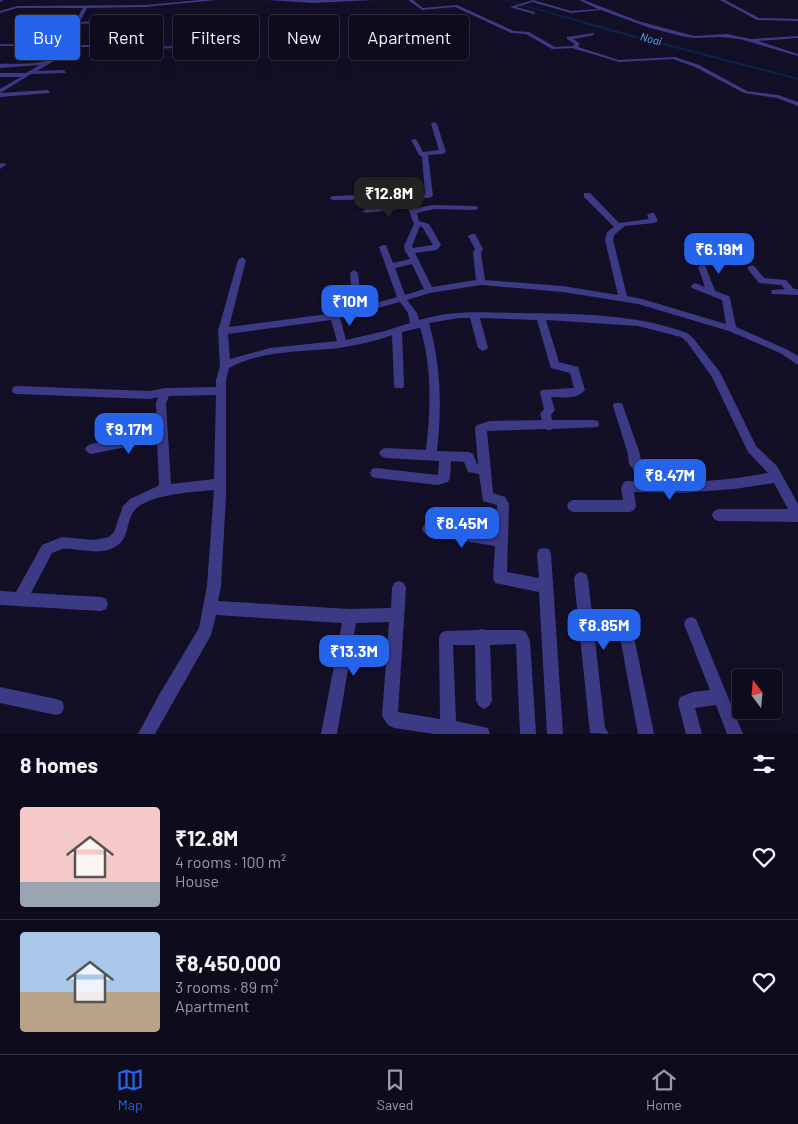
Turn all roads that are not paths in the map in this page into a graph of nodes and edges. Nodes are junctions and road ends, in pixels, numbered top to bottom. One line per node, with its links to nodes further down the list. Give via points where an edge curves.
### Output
1 (108, 0): 13 (street)
2 (153, 0): 14 (street)
3 (211, 0): 11 (street)
4 (270, 0): 10 (street)
5 (372, 0): 10 (street)
6 (410, 0): 30 (street, via 422,9 456,6 514,32 527,33 554,48)
7 (581, 0): 18 (street)
8 (722, 0): 22 (street, via 758,19)
9 (46, 1): 17 (street, via 39,1)
10 (346, 1)
11 (170, 2): 12 (street)
12 (158, 5): 14 (street); 16 (street)
13 (99, 6): 14 (street); 15 (street)
14 (145, 6)
15 (86, 7): 17 (street); 21 (street)
16 (182, 7)
17 (28, 8): 19 (street, via 13,7)
18 (602, 10): 20 (street, via 570,12 528,2 512,7); 27 (street, via 691,36 726,35)
19 (0, 12)
20 (534, 13)
21 (80, 18)
22 (798, 20)
23 (7, 27): 24 (street)
24 (0, 28)
25 (592, 34): 30 (street, via 569,38 578,44)
26 (798, 37): 27 (street)
27 (750, 40): 31 (street, via 776,51)
28 (0, 45): 29 (street)
29 (15, 45)
30 (574, 48): 43 (street, via 619,61 673,58 697,66 746,92)
31 (798, 55)
32 (52, 60): 33 (street)
33 (47, 63): 34 (street); 37 (street)
34 (0, 66)
35 (0, 70): 37 (street)
36 (64, 72): 37 (street)
37 (31, 73): 38 (street); 39 (street)
38 (0, 75)
39 (16, 82): 40 (street); 42 (street)
40 (0, 84)
41 (47, 92): 42 (street)
42 (0, 93)
43 (798, 104)
44 (434, 124): 46 (street, via 444,152)
45 (414, 140): 46 (street, via 418,152)
46 (425, 154): 51 (street, via 430,194)
47 (365, 180): 50 (street)
48 (587, 195): 56 (street)
49 (333, 198): 50 (street)
50 (364, 198): 51 (street)
51 (411, 205): 52 (street); 53 (street); 55 (street)
52 (475, 208)
53 (366, 210)
54 (651, 215): 56 (street, via 654,221)
55 (418, 223): 59 (street, via 409,241); 59 (street, via 426,226 437,246)
56 (618, 226): 73 (street, via 610,234 610,240)
57 (472, 236): 66 (street, via 479,249 476,253)
58 (383, 248): 62 (street)
59 (409, 251): 61 (street)
60 (242, 260): 81 (street)
61 (414, 261): 62 (street); 68 (street)
62 (390, 266): 72 (street)
63 (702, 266): 69 (street)
64 (751, 268): 71 (street, via 762,281 783,282)
65 (354, 273): 74 (street)
66 (481, 282): 68 (street); 73 (street, via 563,289)
67 (694, 286): 69 (street)
68 (429, 290): 72 (street)
69 (710, 291): 80 (street, via 726,298)
70 (775, 292): 71 (street)
71 (795, 292)
72 (402, 299): 74 (street); 79 (street)
73 (623, 299): 77 (street)
74 (358, 310): 76 (street)
75 (474, 315): 78 (street); 79 (street); 85 (street)
76 (335, 316): 81 (street); 84 (street)
77 (693, 316): 80 (street); 83 (street, via 686,319 686,333)
78 (541, 317): 83 (street, via 638,323 673,331); 94 (street, via 555,365 574,370 580,390 545,394 550,410 544,414)
79 (420, 324): 82 (street); 98 (street, via 430,340 436,391)
80 (732, 329): 86 (street)
81 (223, 331): 87 (street)
82 (397, 331): 84 (street); 88 (street)
83 (690, 340): 101 (street, via 716,375 752,449)
84 (342, 344): 87 (street, via 270,352)
85 (483, 348)
86 (798, 361)
87 (225, 366): 90 (street)
88 (399, 385)
89 (17, 390): 91 (street, via 150,395)
90 (221, 391): 91 (street); 102 (street)
91 (165, 392): 95 (street, via 161,403)
92 (618, 406): 103 (street, via 635,464 640,469 655,471)
93 (594, 424): 94 (street)
94 (549, 426): 99 (street, via 484,426)
95 (162, 436): 96 (street); 104 (street)
96 (91, 449)
97 (385, 452): 98 (street)
98 (436, 455): 99 (street, via 468,457 472,468); 100 (street, via 445,460 443,480)
99 (485, 470): 109 (street, via 486,497 503,502)
100 (376, 473)
101 (777, 476): 103 (street, via 734,484); 107 (street)
102 (220, 484): 104 (street); 117 (street)
103 (660, 487): 105 (street, via 628,486 630,506)
104 (163, 490): 115 (street, via 134,503 123,517 119,536 112,542 94,546 62,542 47,550)
105 (573, 506)
106 (718, 515): 107 (street)
107 (798, 516)
108 (428, 529): 109 (street)
109 (502, 541): 112 (street, via 500,578)
110 (544, 554): 112 (street)
111 (581, 579): 133 (street, via 598,733)
112 (546, 586): 132 (street)
113 (398, 588): 118 (street)
114 (0, 598): 115 (street)
115 (20, 599): 116 (street)
116 (101, 604)
117 (210, 608): 119 (street); 129 (street, via 206,630)
118 (397, 615): 119 (street); 127 (street, via 390,715 394,720)
119 (350, 616): 130 (street)
120 (691, 624): 124 (street)
121 (626, 632): 134 (street)
122 (482, 636): 125 (street); 127 (street, via 446,638); 131 (street, via 521,637 524,641)
123 (0, 695): 126 (street)
124 (720, 698): 135 (street, via 686,703); 136 (street)
125 (484, 701)
126 (56, 707)
127 (448, 728): 128 (street)
128 (472, 733)
129 (146, 734)
130 (330, 734)
131 (528, 734)
132 (555, 734)
133 (601, 734)
134 (646, 734)
135 (694, 734)
136 (735, 734)

